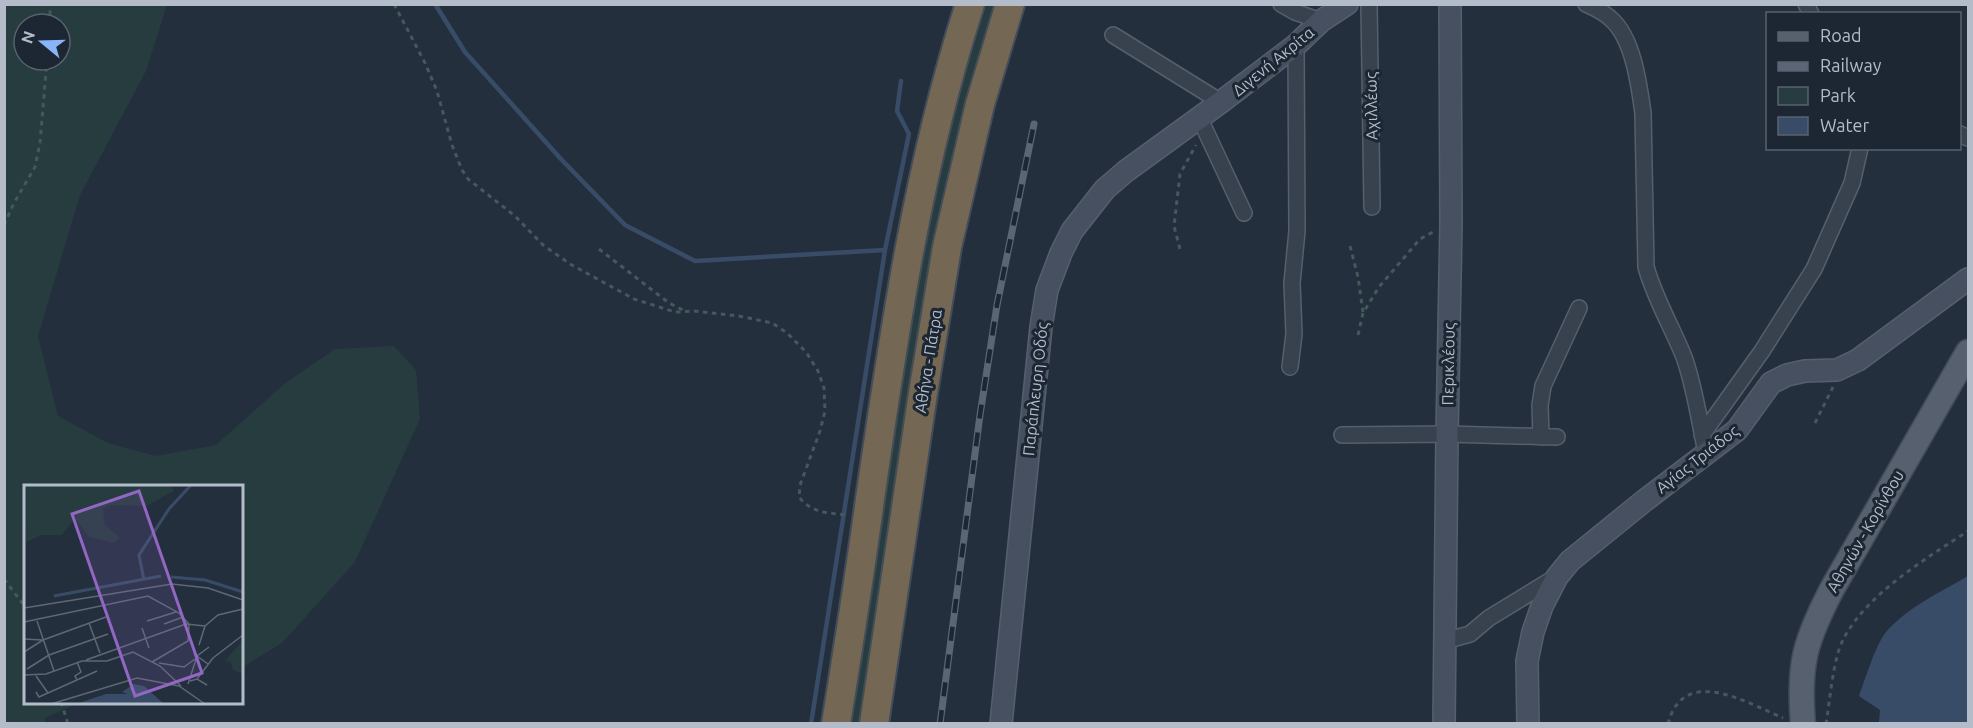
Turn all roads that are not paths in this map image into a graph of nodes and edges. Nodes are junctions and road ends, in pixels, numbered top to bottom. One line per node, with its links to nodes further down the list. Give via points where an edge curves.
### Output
1 (970, 4): 28 (highway, via 935,129 910,241)
2 (1010, 4): 29 (highway, Αθήνα - Πάτρα, via 980,104 947,247)
3 (1281, 4): 8 (street)
4 (1347, 4): 8 (main road, Διγενή Ακρίτα)
5 (1370, 4): 14 (street, Αχιλλέως)
6 (1450, 4): 20 (main road, Περικλέους)
7 (1586, 4): 24 (street, via 1611,18 1628,45 1643,113 1646,267 1690,375)
8 (1321, 21): 10 (main road, Διγενή Ακρίτα)
9 (1113, 35): 11 (street)
10 (1296, 45): 11 (main road, Διγενή Ακρίτα); 19 (street, via 1297,231)
11 (1221, 102): 12 (main road, Διγενή Ακρίτα)
12 (1203, 124): 15 (street); 30 (main road, Παράπλευρη Οδός, via 1126,171 1105,189 1072,231 1047,290)
13 (1860, 150): 24 (street, via 1852,183 1814,269)
14 (1372, 207)
15 (1244, 213)
16 (1968, 279): 24 (main road, Αγίας Τριάδος, via 1858,360 1837,370 1805,371 1771,383 1741,426 1731,435)
17 (1579, 308): 22 (street, via 1543,386)
18 (1968, 352): 27 (main road, Αθηνών - Κορίνθου, via 1814,623 1802,662)
19 (1290, 367)
20 (1447, 434): 21 (street); 22 (street); 26 (main road, Περικλέους)
21 (1342, 435)
22 (1541, 437): 23 (street)
23 (1557, 437)
24 (1704, 444): 25 (main road, Αγίας Τριάδος, via 1588,544)
25 (1557, 577): 26 (street, via 1470,634); 32 (main road, Αγίας Τριάδος, via 1542,606 1527,661)
26 (1445, 641): 31 (main road, Περικλέους)
27 (1793, 721)
28 (836, 723)
29 (874, 723)
30 (1001, 723)
31 (1444, 723)
32 (1528, 723)

